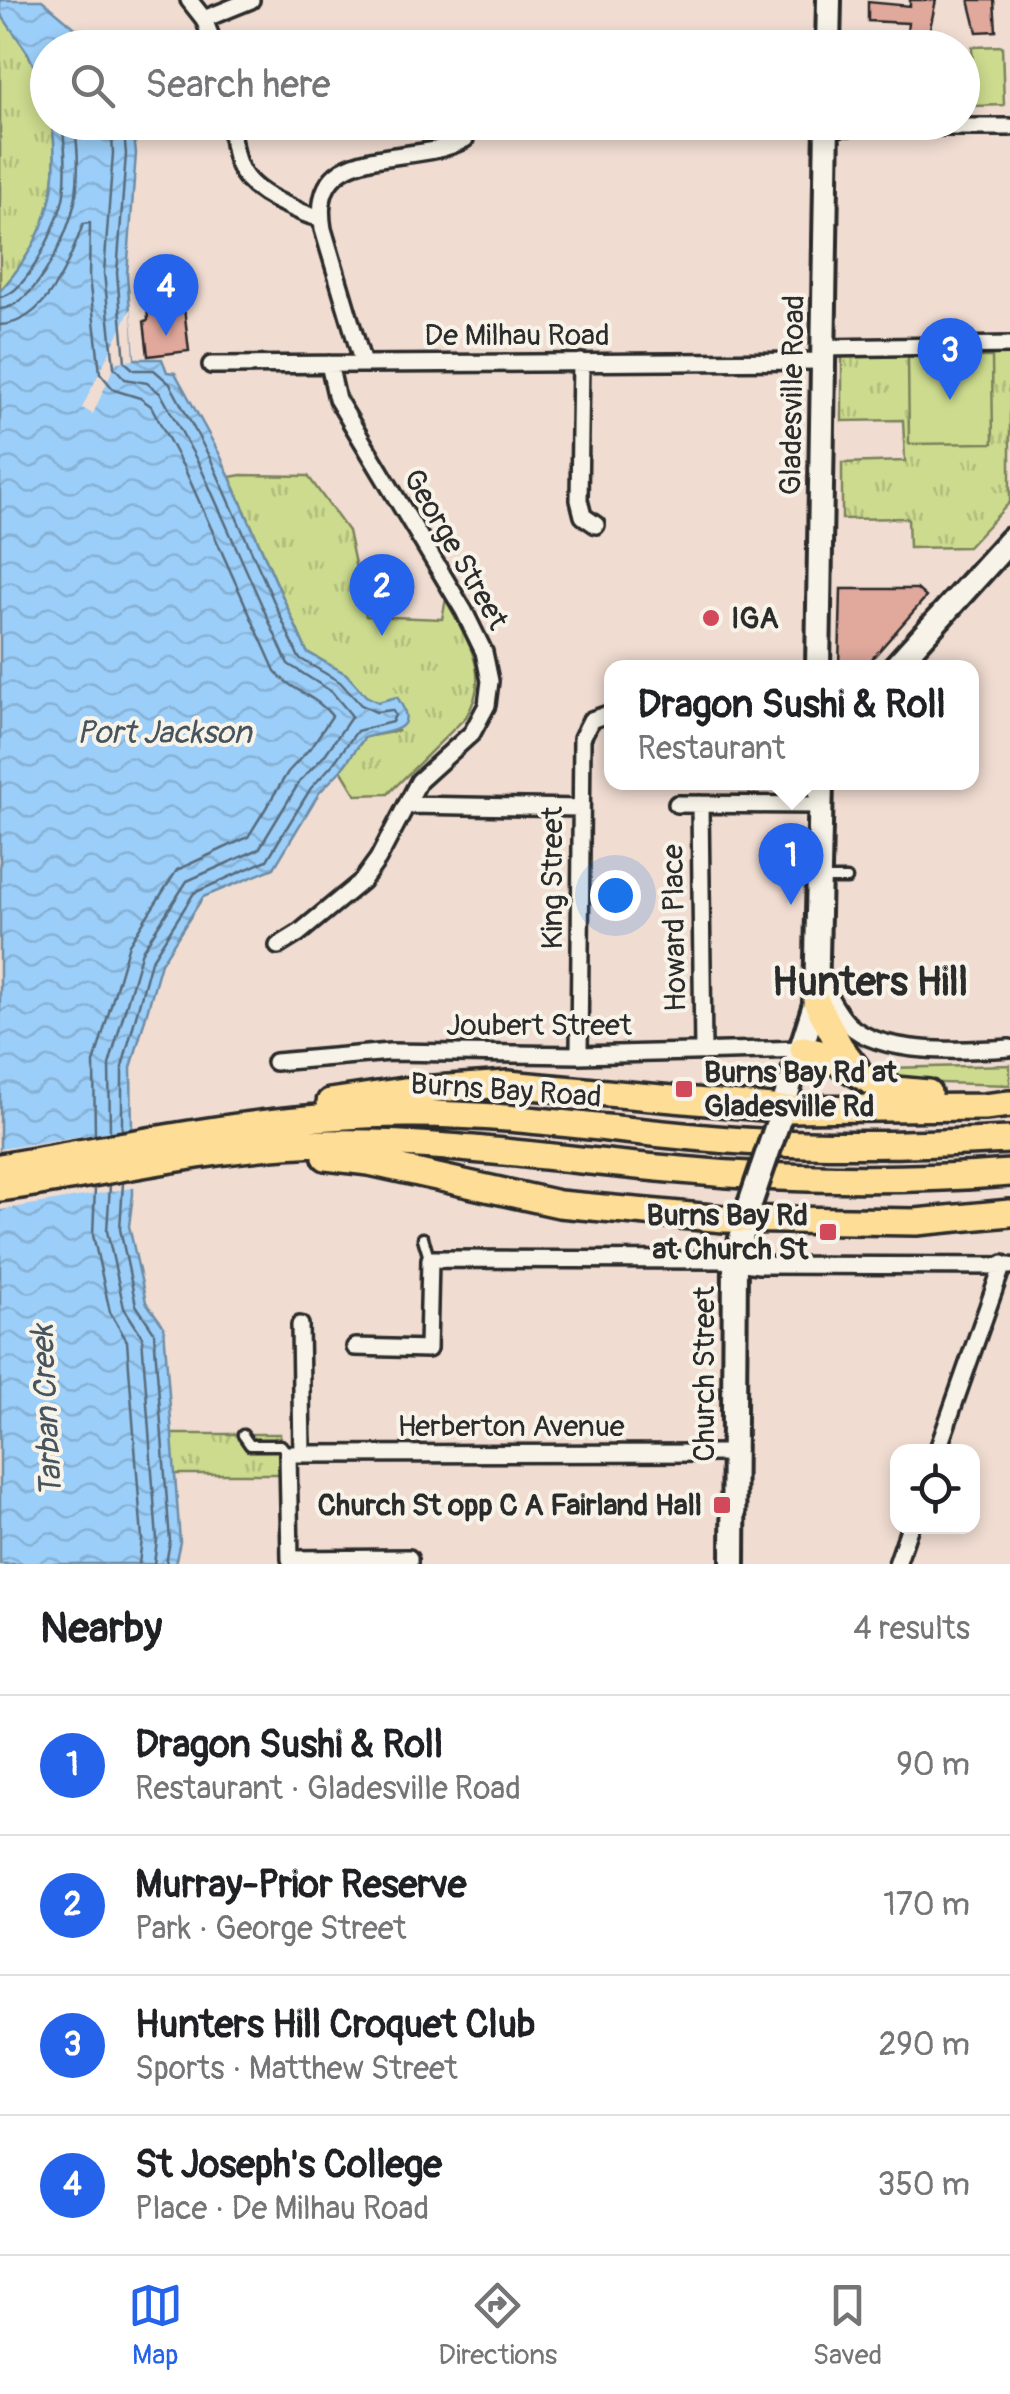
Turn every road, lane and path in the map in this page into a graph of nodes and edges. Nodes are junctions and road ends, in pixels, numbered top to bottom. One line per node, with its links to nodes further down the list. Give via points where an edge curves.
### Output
1 (189, 0): 4 (street)
2 (251, 0): 4 (street)
3 (828, 0): 6 (street)
4 (204, 19): 5 (street)
5 (208, 30)
6 (828, 30)
7 (980, 126): 8 (street)
8 (1010, 126)
9 (232, 140): 12 (street, via 241,172 256,192)
10 (463, 140): 12 (street, via 342,168 328,182)
11 (826, 140): 14 (street, Gladesville Road)
12 (318, 218): 18 (street)
13 (1010, 344): 14 (street, De Milhau Road)
14 (823, 354): 15 (street, De Milhau Road); 21 (street, Gladesville Road)
15 (581, 362): 18 (street, De Milhau Road); 19 (street, via 579,500 583,516)
16 (211, 364): 17 (street, De Milhau Road)
17 (329, 364): 18 (street, De Milhau Road); 27 (street, George Street, via 337,399 464,611 490,680 488,705 472,732 419,781)
18 (363, 364)
19 (596, 524)
20 (1010, 540): 22 (street)
21 (818, 660)
22 (901, 660)
23 (604, 715): 28 (street, King Street, via 591,720 582,738)
24 (821, 794): 26 (street, Howard Place); 29 (street)
25 (677, 804): 26 (street, Howard Place)
26 (700, 804): 35 (street, Howard Place)
27 (408, 805): 28 (street); 31 (street, George Street, via 362,880)
28 (580, 808): 36 (street, King Street)
29 (820, 879): 30 (lane); 32 (street)
30 (848, 879)
31 (278, 946)
32 (818, 978): 33 (street, via 846,1023 872,1040); 34 (street, Church Street); 38 (main road, via 840,1047)
33 (1010, 1048)
34 (803, 1049): 35 (street, Joubert Street); 38 (main road); 40 (street, Church Street)
35 (703, 1052): 36 (street, Joubert Street)
36 (579, 1054): 37 (street, Joubert Street, via 390,1052)
37 (276, 1062)
38 (870, 1083): 39 (main road)
39 (1010, 1102): 40 (main road)
40 (781, 1114): 42 (main road, via 481,1084 275,1111); 48 (street, Church Street, bridge)
41 (1010, 1140): 42 (main road, Burns Bay Road, via 846,1146 415,1114 318,1118)
42 (216, 1142): 43 (main road, Burns Bay Road); 44 (main road, Burns Bay Road, via 488,1148 780,1177); 45 (main road, Burns Bay Road); 48 (main road, via 369,1162 559,1204)
43 (0, 1168)
44 (1010, 1173)
45 (58, 1180): 46 (main road, Burns Bay Road); 47 (main road)
46 (0, 1188)
47 (0, 1197)
48 (748, 1212): 49 (main road, via 916,1222); 52 (street, Church Street)
49 (1010, 1213)
50 (423, 1238): 51 (lane)
51 (430, 1259): 52 (street); 55 (street, via 428,1349)
52 (736, 1262): 53 (street); 58 (street, Church Street)
53 (1006, 1266): 57 (street)
54 (300, 1325): 59 (street)
55 (355, 1348)
56 (243, 1434): 59 (lane, via 254,1447 280,1445)
57 (939, 1444)
58 (734, 1453): 59 (street, Herberton Avenue); 62 (street, Church Street)
59 (295, 1454): 61 (street, via 290,1558 409,1558)
60 (907, 1534): 63 (street)
61 (409, 1564)
62 (733, 1564)
63 (897, 1564)

